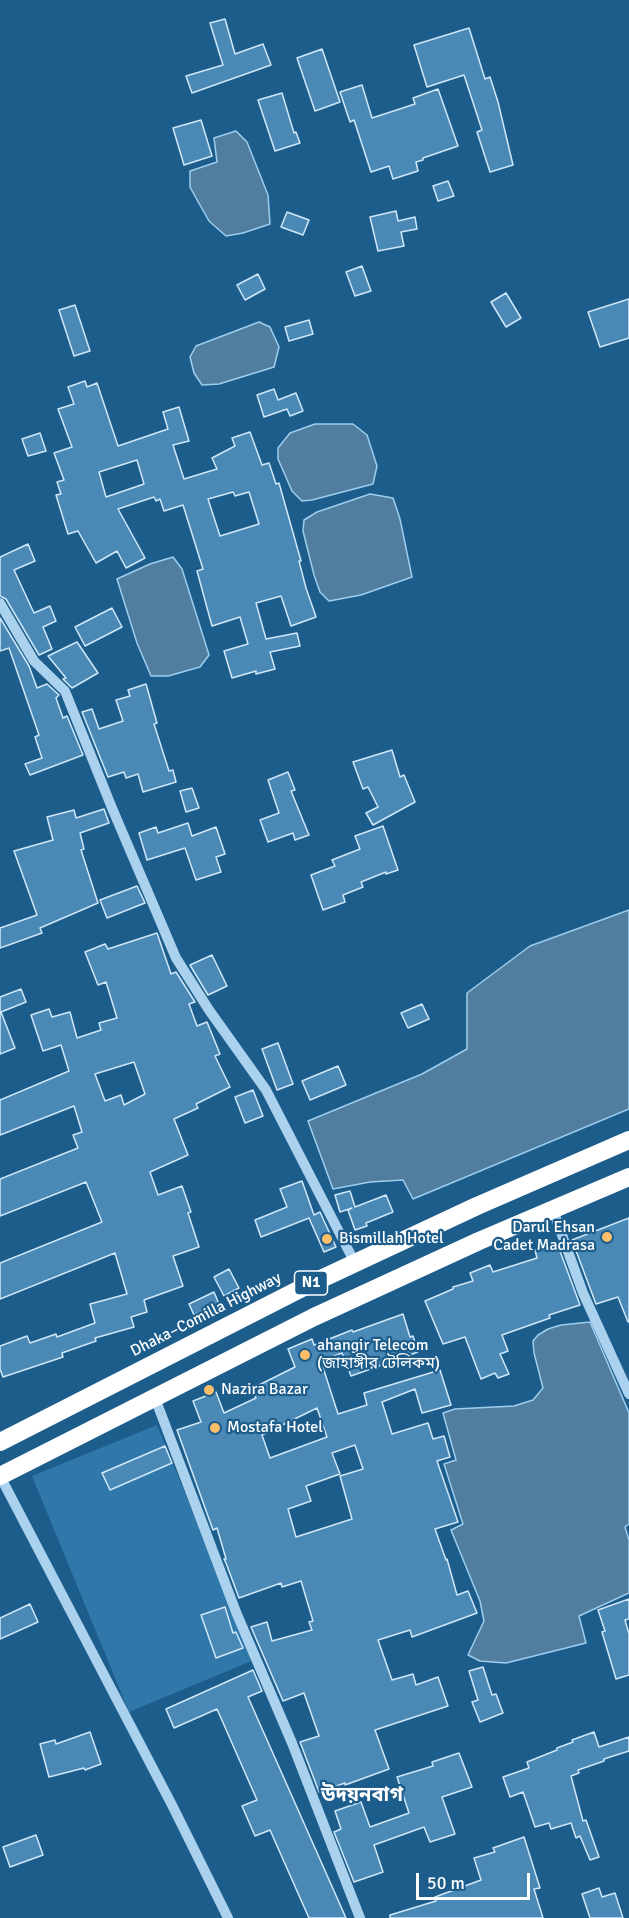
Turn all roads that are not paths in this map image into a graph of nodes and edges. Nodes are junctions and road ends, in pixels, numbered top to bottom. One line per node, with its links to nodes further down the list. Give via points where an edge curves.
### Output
1 (0, 603): 5 (street, via 34,661 66,691 176,958 266,1090)
2 (629, 1140): 5 (highway, Dhaka–Comilla Highway / N1)
3 (629, 1177): 4 (highway, N1)
4 (553, 1210): 6 (street, via 583,1293); 7 (highway, N1, via 314,1317)
5 (355, 1263): 8 (highway, Dhaka–Comilla Highway / N1)
6 (629, 1394)
7 (155, 1398): 9 (highway, N1); 11 (street, via 236,1612)
8 (0, 1442)
9 (0, 1476): 10 (street)
10 (228, 1918)
11 (360, 1918)

